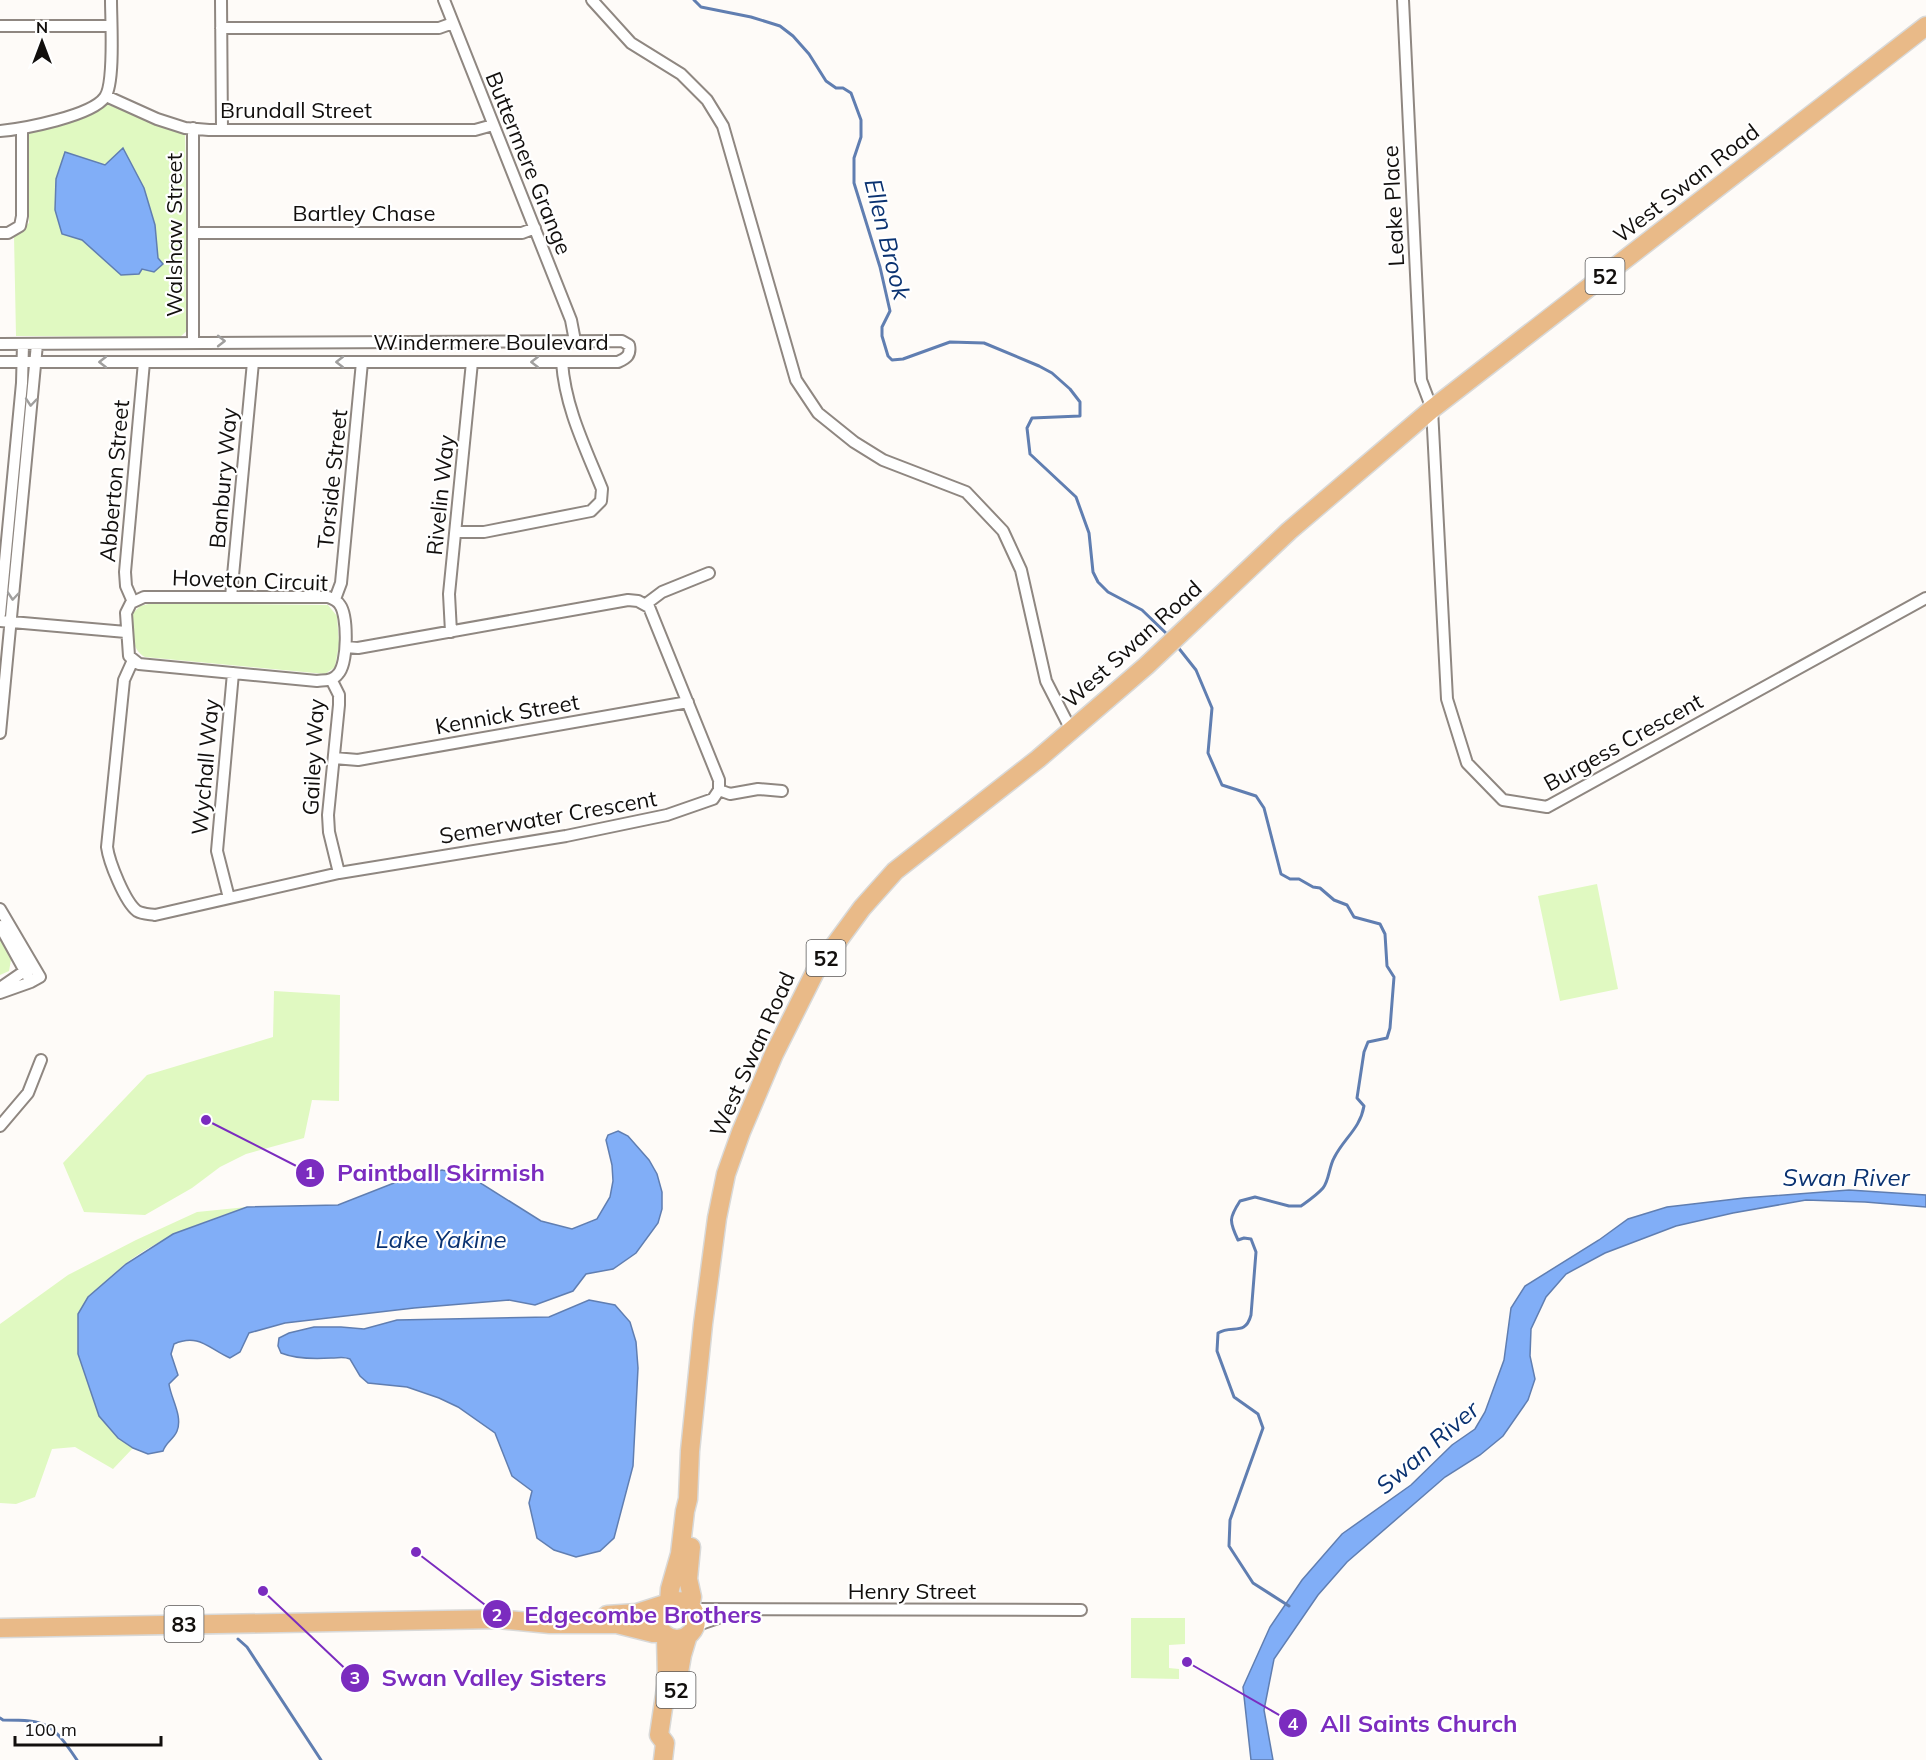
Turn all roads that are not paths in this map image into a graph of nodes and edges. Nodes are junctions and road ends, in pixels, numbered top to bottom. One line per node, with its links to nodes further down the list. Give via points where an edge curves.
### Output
1 (111, 0): 8 (street)
2 (221, 0): 10 (street)
3 (444, 0): 6 (street, Buttermere Grange)
4 (592, 0): 54 (street, via 631,43 681,74 706,100 723,126 796,380 818,413 883,460 966,492 1003,531 1021,570 1046,681)
5 (1403, 0): 33 (street, Leake Place, via 1421,380)
6 (453, 23): 10 (street, via 439,28); 12 (street, Buttermere Grange)
7 (0, 26): 8 (street)
8 (111, 26): 11 (street)
9 (1926, 26): 33 (main road, West Swan Road / 52)
10 (222, 28): 15 (street)
11 (106, 96): 13 (street, Brundall Street, via 157,118); 14 (street, via 75,114)
12 (493, 125): 15 (street, Brundall Street, via 475,130); 17 (street, Buttermere Grange)
13 (193, 128): 15 (street, Brundall Street); 19 (street, Walshaw Street)
14 (22, 129): 16 (street); 18 (street, via 20,226)
15 (222, 130)
16 (0, 131)
17 (535, 228): 19 (street, Bartley Chase, via 522,233); 21 (street, Buttermere Grange, via 571,320)
18 (0, 233)
19 (193, 233): 20 (street, Walshaw Street)
20 (193, 341): 21 (street, Windermere Boulevard, one-way to 21); 24 (street, Windermere Boulevard)
21 (574, 341): 32 (street, Windermere Boulevard, via 622,341 630,351 627,358 618,362)
22 (0, 344): 23 (street, Windermere Boulevard)
23 (23, 344): 24 (street, Windermere Boulevard); 26 (street)
24 (36, 344): 27 (street)
25 (0, 362): 26 (street, Windermere Boulevard)
26 (22, 362): 27 (street, Windermere Boulevard); 35 (street)
27 (35, 362): 28 (street, Windermere Boulevard, one-way to 27); 36 (street, one-way to 36)
28 (144, 362): 29 (street, Windermere Boulevard); 42 (street, Abberton Street, via 124,572)
29 (253, 362): 30 (street, Windermere Boulevard, one-way to 29); 39 (street, Banbury Way)
30 (362, 362): 31 (street, Windermere Boulevard); 41 (street, Torside Street, via 341,583)
31 (472, 362): 32 (street, Windermere Boulevard, one-way to 31); 37 (street, Rivelin Way)
32 (562, 362): 37 (street, via 569,409 602,489 601,501 591,511 484,532)
33 (1432, 409): 40 (street, Burgess Crescent, via 1447,699 1467,763 1503,800 1547,807); 54 (main road, West Swan Road / 52, via 1289,531 1207,611)
34 (0, 475): 35 (street)
35 (13, 476): 36 (street); 44 (street)
36 (24, 476): 45 (street, one-way to 45)
37 (456, 532): 47 (street, Rivelin Way, via 449,594)
38 (709, 573): 43 (street, via 662,592)
39 (231, 597): 41 (street, Hoveton Circuit); 42 (street, Hoveton Circuit, via 144,597)
40 (1926, 598)
41 (335, 599): 48 (street, Hoveton Circuit, via 344,617)
42 (133, 602): 46 (street, via 126,613)
43 (646, 604): 47 (street, via 628,600); 53 (street)
44 (0, 614)
45 (5, 622): 46 (street); 51 (street)
46 (126, 632): 49 (street)
47 (451, 632): 48 (street)
48 (346, 647): 52 (street, Hoveton Circuit, via 342,669)
49 (133, 660): 50 (street, via 145,665); 60 (street, Semerwater Crescent, via 124,680 107,847 110,863 140,913 155,915)
50 (233, 673): 52 (street); 60 (street, Wychall Way, via 217,851)
51 (3, 680): 55 (street)
52 (331, 680): 56 (street, Gailey Way, via 339,695)
53 (688, 702): 56 (street, Kennick Street, via 358,760); 57 (street, via 719,780)
54 (1073, 728): 67 (main road, West Swan Road / 52, via 896,871 862,908 815,972 774,1054 726,1174 717,1218 694,1408)
55 (0, 733)
56 (334, 758): 59 (street, Gailey Way, via 328,815)
57 (719, 790): 58 (street, via 730,794 758,789); 59 (street, Semerwater Crescent, via 713,799 667,815 566,836)
58 (782, 791)
59 (339, 873): 60 (street, Semerwater Crescent)
60 (228, 898)
61 (0, 909): 63 (street)
62 (0, 926): 63 (street)
63 (29, 968): 64 (street); 64 (street, via 35,980)
64 (0, 991)
65 (41, 1060): 66 (street, via 28,1093)
66 (0, 1126)
67 (688, 1499): 68 (main road, West Swan Road / 52, via 680,1554); 72 (main road, West Swan Road / 52, via 695,1512 688,1579)
68 (667, 1603): 71 (main road, 83, via 625,1615 567,1612); 72 (main road, via 680,1601); 74 (main road, 52, via 657,1622)
69 (742, 1610): 70 (street, Henry Street); 72 (street, Henry Street); 72 (street, Henry Street)
70 (1082, 1610)
71 (498, 1619): 73 (main road, 83); 74 (main road, 83, via 617,1624)
72 (692, 1619): 74 (main road, 52, via 677,1639); 75 (main road, West Swan Road / 52, via 673,1702 671,1737)
73 (0, 1628)
74 (665, 1635): 75 (main road, West Swan Road / 52, via 667,1681 659,1735)
75 (664, 1751)

